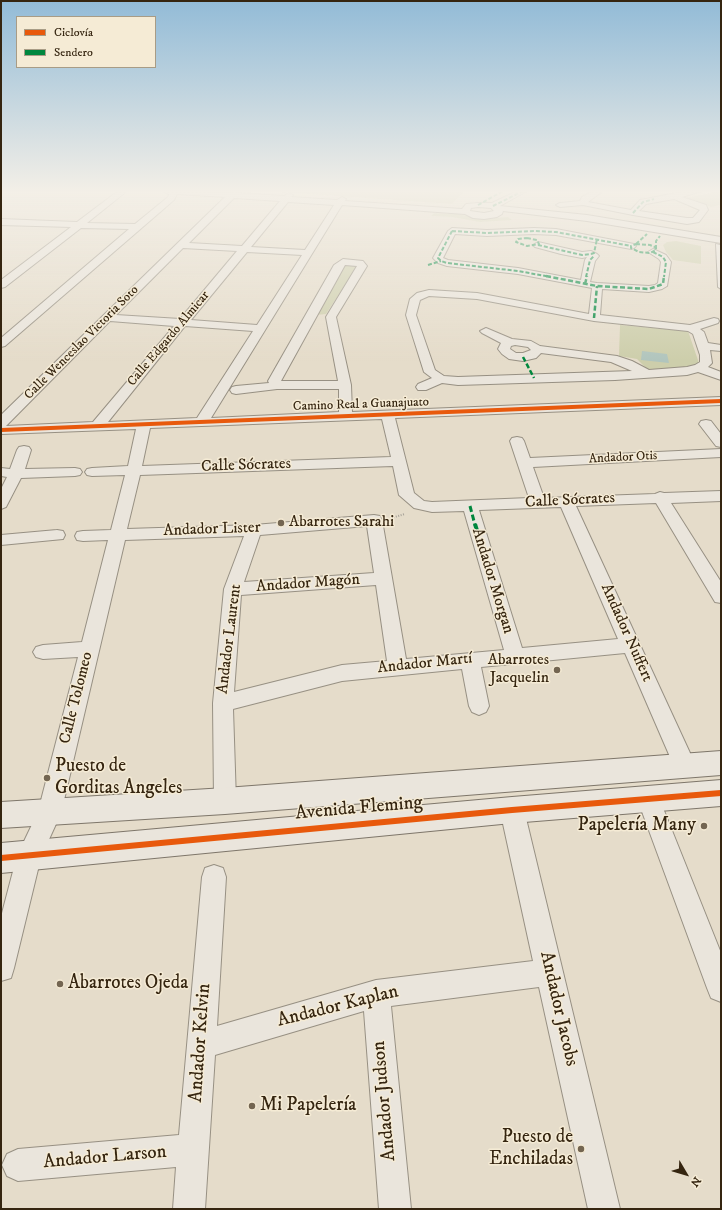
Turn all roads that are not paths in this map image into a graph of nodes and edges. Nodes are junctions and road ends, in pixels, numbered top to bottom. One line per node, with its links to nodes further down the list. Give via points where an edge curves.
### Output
1 (48, 247): 18 (street)
2 (113, 247): 31 (street)
3 (178, 247): 23 (street, Calle Wenceslao Victoria Soto)
4 (219, 247): 11 (street)
5 (311, 247): 13 (street)
6 (443, 247): 15 (street, via 438,258)
7 (548, 247): 14 (street)
8 (595, 247): 14 (street)
9 (634, 247): 12 (street, via 633,250 639,252)
10 (720, 247): 20 (lane)
11 (243, 249): 13 (street); 26 (street, Calle Edgardo Almicar)
12 (654, 250): 19 (street, via 666,262 663,284 658,288)
13 (307, 253): 27 (street)
14 (594, 256): 17 (street, via 590,260)
15 (441, 261): 16 (street); 17 (street, via 518,271)
16 (428, 265)
17 (584, 284): 19 (street)
18 (1, 285)
19 (597, 286): 24 (street)
20 (721, 287)
21 (311, 316): 22 (street); 22 (street, via 339,265 343,262 360,263 362,266); 42 (street, via 274,381)
22 (331, 317): 43 (street)
23 (107, 318): 26 (street); 50 (street, Calle Wenceslao Victoria Soto)
24 (594, 318): 28 (street); 41 (street, via 477,296 416,293 411,316 430,372)
25 (714, 321): 28 (street)
26 (182, 323): 27 (street); 53 (street, Calle Edgardo Almicar)
27 (259, 328): 49 (street)
28 (691, 328): 34 (street, via 698,332)
29 (486, 331): 30 (street)
30 (510, 342): 33 (street, via 526,342); 35 (street, via 504,346 506,352)
31 (1, 344)
32 (721, 348): 34 (street)
33 (536, 349): 35 (street, via 535,354); 38 (street, via 613,359)
34 (704, 350): 36 (street); 37 (street, via 706,363)
35 (523, 357): 40 (street)
36 (721, 357)
37 (699, 368): 38 (street); 39 (street)
38 (645, 374): 40 (street)
39 (721, 376)
40 (534, 378): 41 (street, via 458,381)
41 (441, 379): 44 (street)
42 (277, 385): 43 (street); 45 (street)
43 (344, 385): 48 (street)
44 (422, 387)
45 (236, 390)
46 (721, 401): 47 (street, Camino Real a Guanajuato)
47 (388, 414): 48 (street, Camino Real a Guanajuato); 59 (street)
48 (346, 416): 49 (street, Camino Real a Guanajuato)
49 (201, 422): 51 (street, Camino Real a Guanajuato)
50 (1, 423)
51 (144, 424): 53 (street, Camino Real a Guanajuato); 61 (street, Calle Tolomeo)
52 (706, 424): 56 (street)
53 (96, 427): 54 (street, Camino Real a Guanajuato)
54 (1, 430)
55 (517, 440): 60 (street)
56 (721, 443)
57 (24, 450): 64 (street)
58 (721, 453): 60 (street, Andador Otis)
59 (400, 461): 61 (street, Calle Sócrates); 70 (street, Calle Sócrates, via 407,495 419,505)
60 (524, 463): 68 (street)
61 (134, 470): 63 (street, Calle Sócrates); 73 (street, Calle Tolomeo)
62 (75, 472): 64 (street)
63 (92, 472)
64 (8, 473): 69 (street)
65 (721, 496): 66 (street, Calle Sócrates)
66 (660, 497): 67 (street, Calle Sócrates); 78 (street)
67 (566, 501): 68 (street, Calle Sócrates); 79 (street, Andador Nuffert)
68 (538, 503): 70 (street, Calle Sócrates)
69 (1, 504)
70 (470, 506): 82 (street, Andador Morgan)
71 (254, 530): 73 (street, Andador Lister); 76 (street, Andador Lister, via 374,520); 77 (street, Andador Laurent)
72 (57, 535): 75 (street)
73 (118, 535): 74 (street, Andador Lister); 80 (street, Calle Tolomeo)
74 (83, 536)
75 (1, 540)
76 (383, 578): 77 (street, Andador Magón); 84 (street)
77 (233, 589): 85 (street, Andador Laurent)
78 (721, 597)
79 (631, 645): 82 (street, Andador Martí); 88 (street, Andador Nuffert)
80 (90, 649): 81 (street); 93 (street, Calle Tolomeo)
81 (42, 652)
82 (515, 656): 83 (street, Andador Martí)
83 (470, 660): 84 (street, Andador Martí); 86 (street)
84 (398, 667): 85 (street, Andador Martí, via 342,673)
85 (223, 703): 91 (street, Andador Laurent)
86 (479, 706)
87 (721, 763): 88 (street, Avenida Fleming)
88 (685, 766): 91 (street, Avenida Fleming)
89 (721, 793): 90 (street, Avenida Fleming)
90 (648, 798): 92 (street, Avenida Fleming); 100 (street)
91 (225, 801): 93 (street, Avenida Fleming)
92 (512, 810): 95 (street, Avenida Fleming); 99 (street, Andador Jacobs)
93 (49, 813): 94 (street, Avenida Fleming); 95 (street, Calle Tolomeo)
94 (1, 815)
95 (29, 856): 96 (street, Avenida Fleming); 98 (street, Calle Tolomeo)
96 (1, 858)
97 (214, 877): 102 (street, Andador Kelvin)
98 (2, 961)
99 (550, 972): 101 (street, Andador Kaplan); 107 (street, Andador Jacobs)
100 (721, 988)
101 (376, 994): 102 (street, Andador Kaplan); 106 (street, Andador Judson)
102 (201, 1045): 103 (street, Andador Kelvin)
103 (193, 1150): 104 (street, Andador Larson); 105 (street, Andador Kelvin)
104 (18, 1165)
105 (189, 1209)
106 (395, 1209)
107 (604, 1209)

